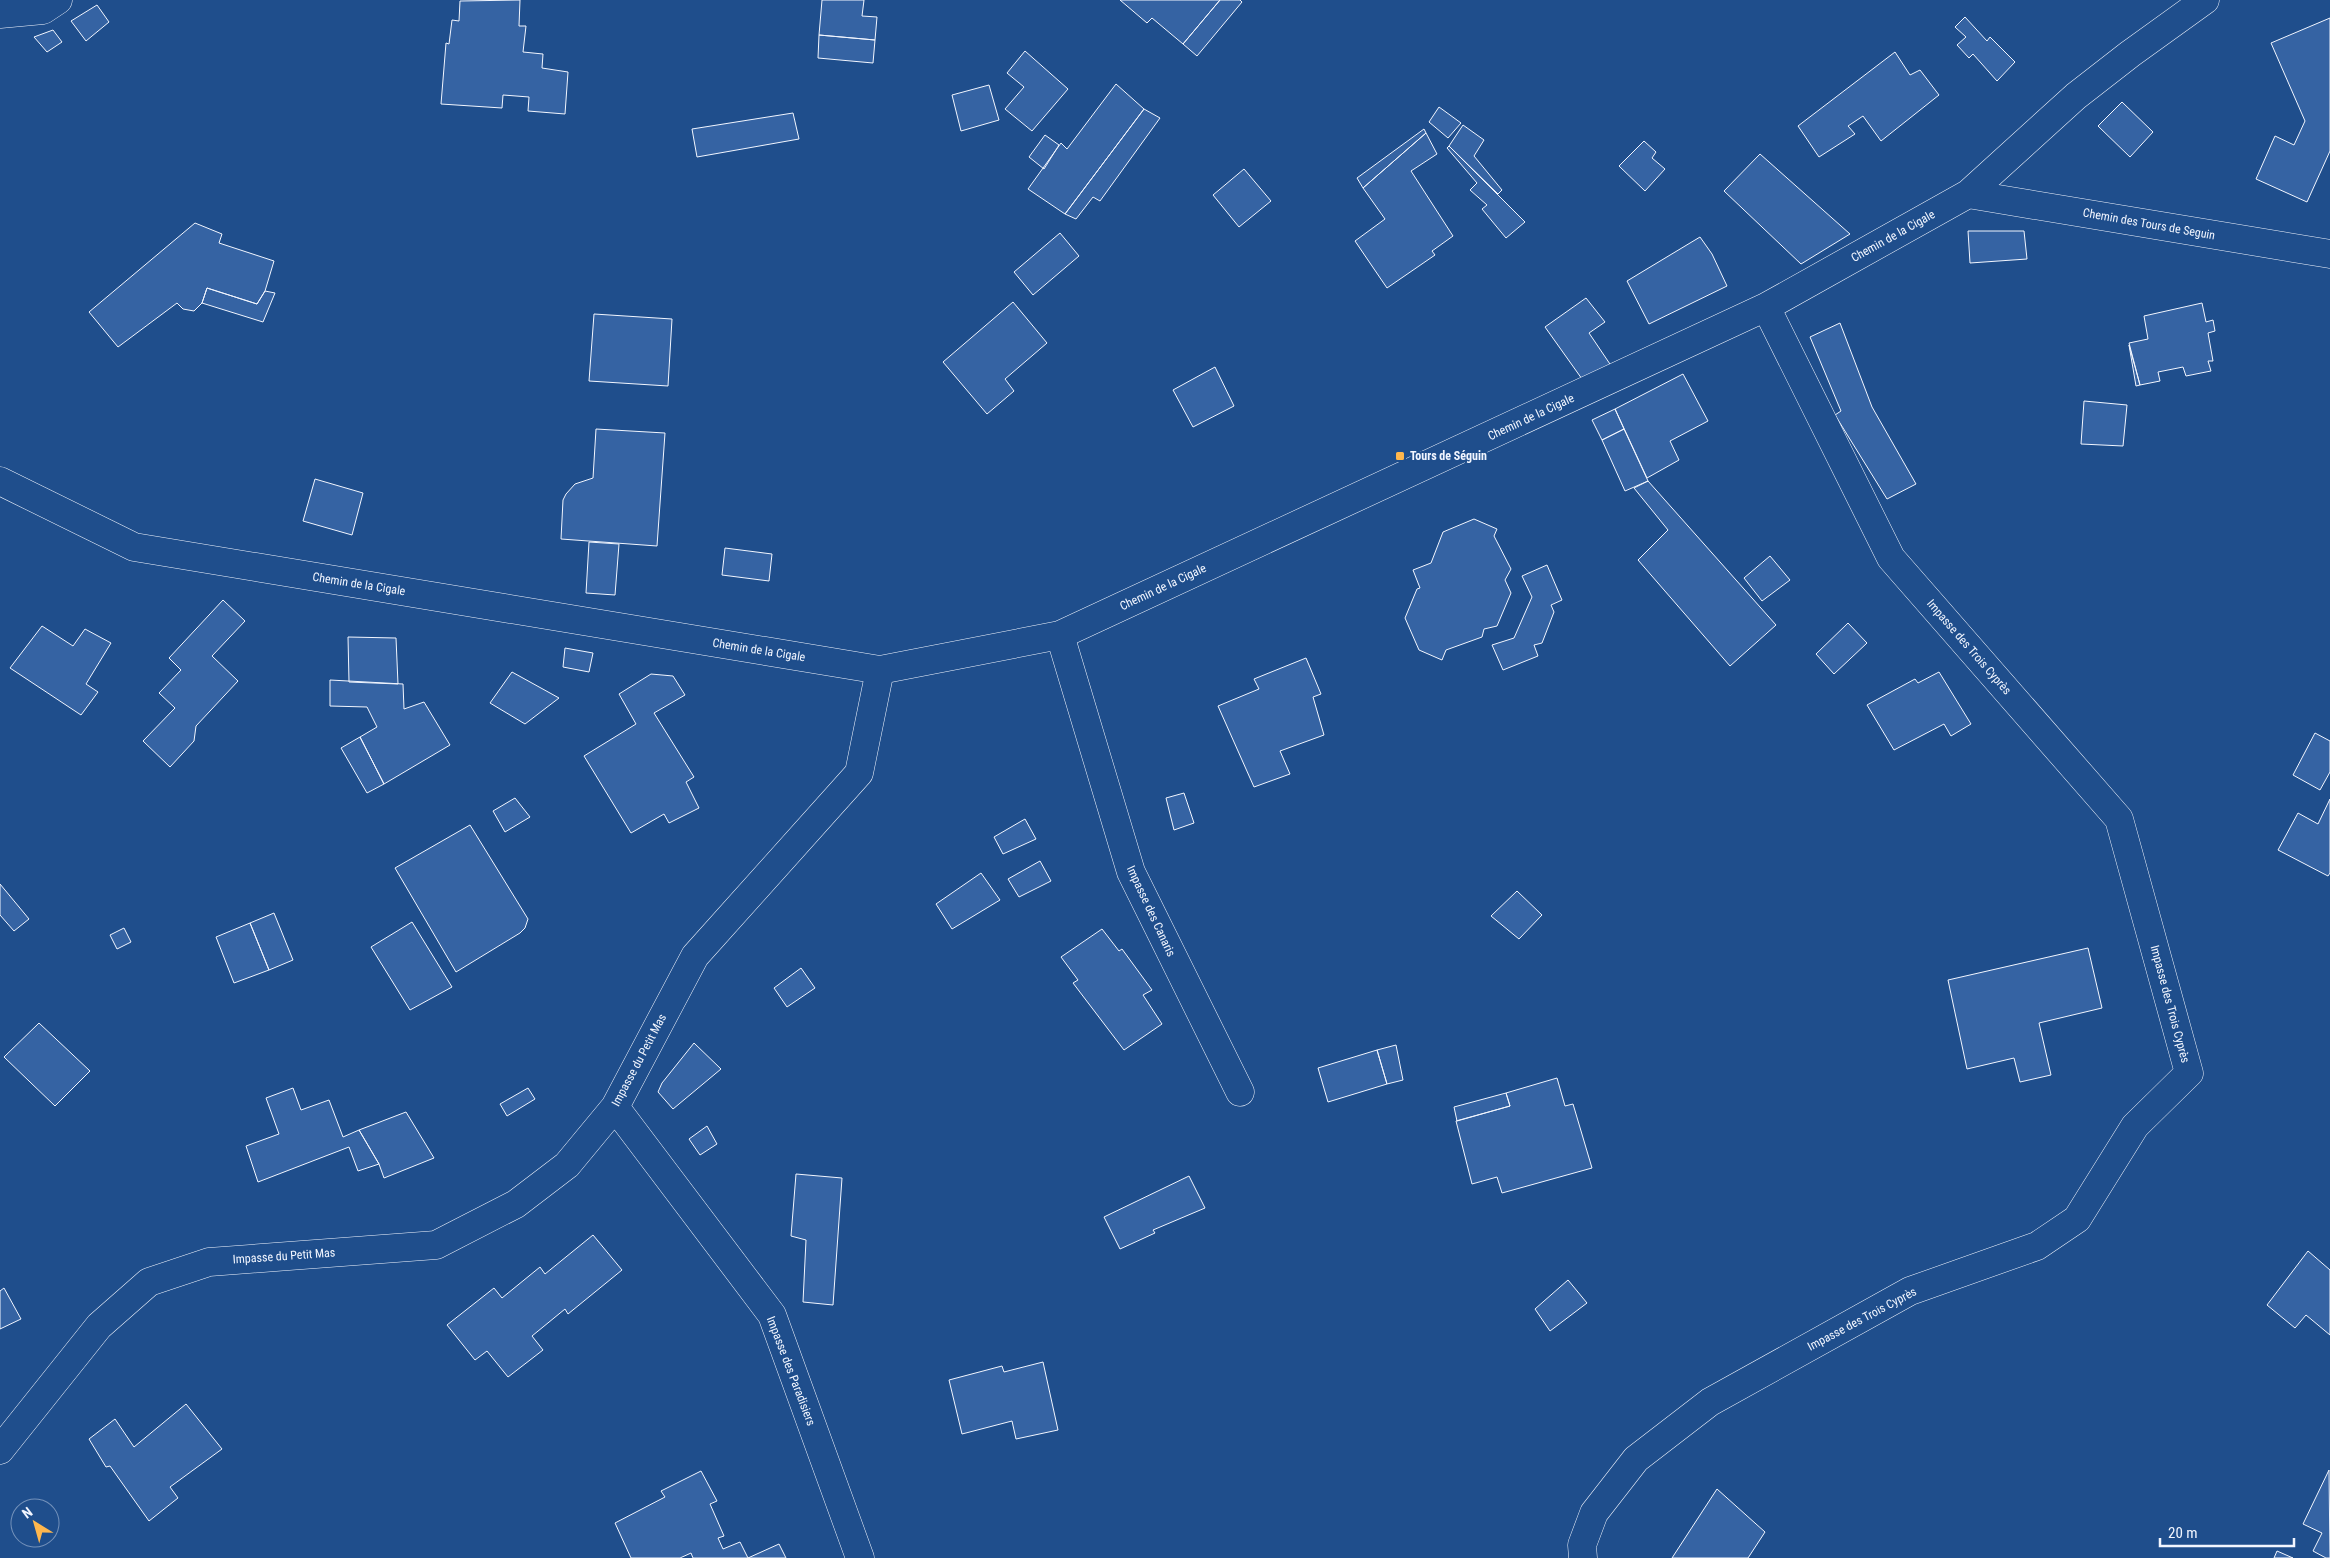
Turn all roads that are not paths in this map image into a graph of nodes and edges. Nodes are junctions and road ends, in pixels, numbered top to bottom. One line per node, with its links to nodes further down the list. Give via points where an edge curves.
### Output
1 (58, 0): 3 (street, via 42,10)
2 (2205, 0): 4 (street, Chemin de la Cigale, via 2076,96)
3 (0, 14)
4 (1968, 194): 5 (street, Chemin des Tours de Seguin); 6 (street, Chemin de la Cigale)
5 (2330, 254)
6 (1766, 307): 8 (street, Chemin de la Cigale); 14 (street, Impasse des Trois Cyprès, via 1891,558 2119,820 2189,1073 2135,1126 2077,1219 2037,1246 1910,1291 1710,1402 1636,1459 1594,1513 1582,1545)
7 (0, 481): 9 (street, Chemin de la Cigale, via 134,547)
8 (1060, 636): 9 (street, Chemin de la Cigale); 10 (street, Impasse des Canaris, via 1131,872)
9 (880, 670): 11 (street, Impasse du Petit Mas, via 859,773 695,956)
10 (1240, 1092)
11 (615, 1107): 12 (street, Impasse du Petit Mas, via 567,1165 516,1204 436,1246 210,1262 149,1282 98,1326); 13 (street, Impasse des Paradisiers, via 772,1315)
12 (0, 1450)
13 (860, 1558)
14 (1583, 1558)

